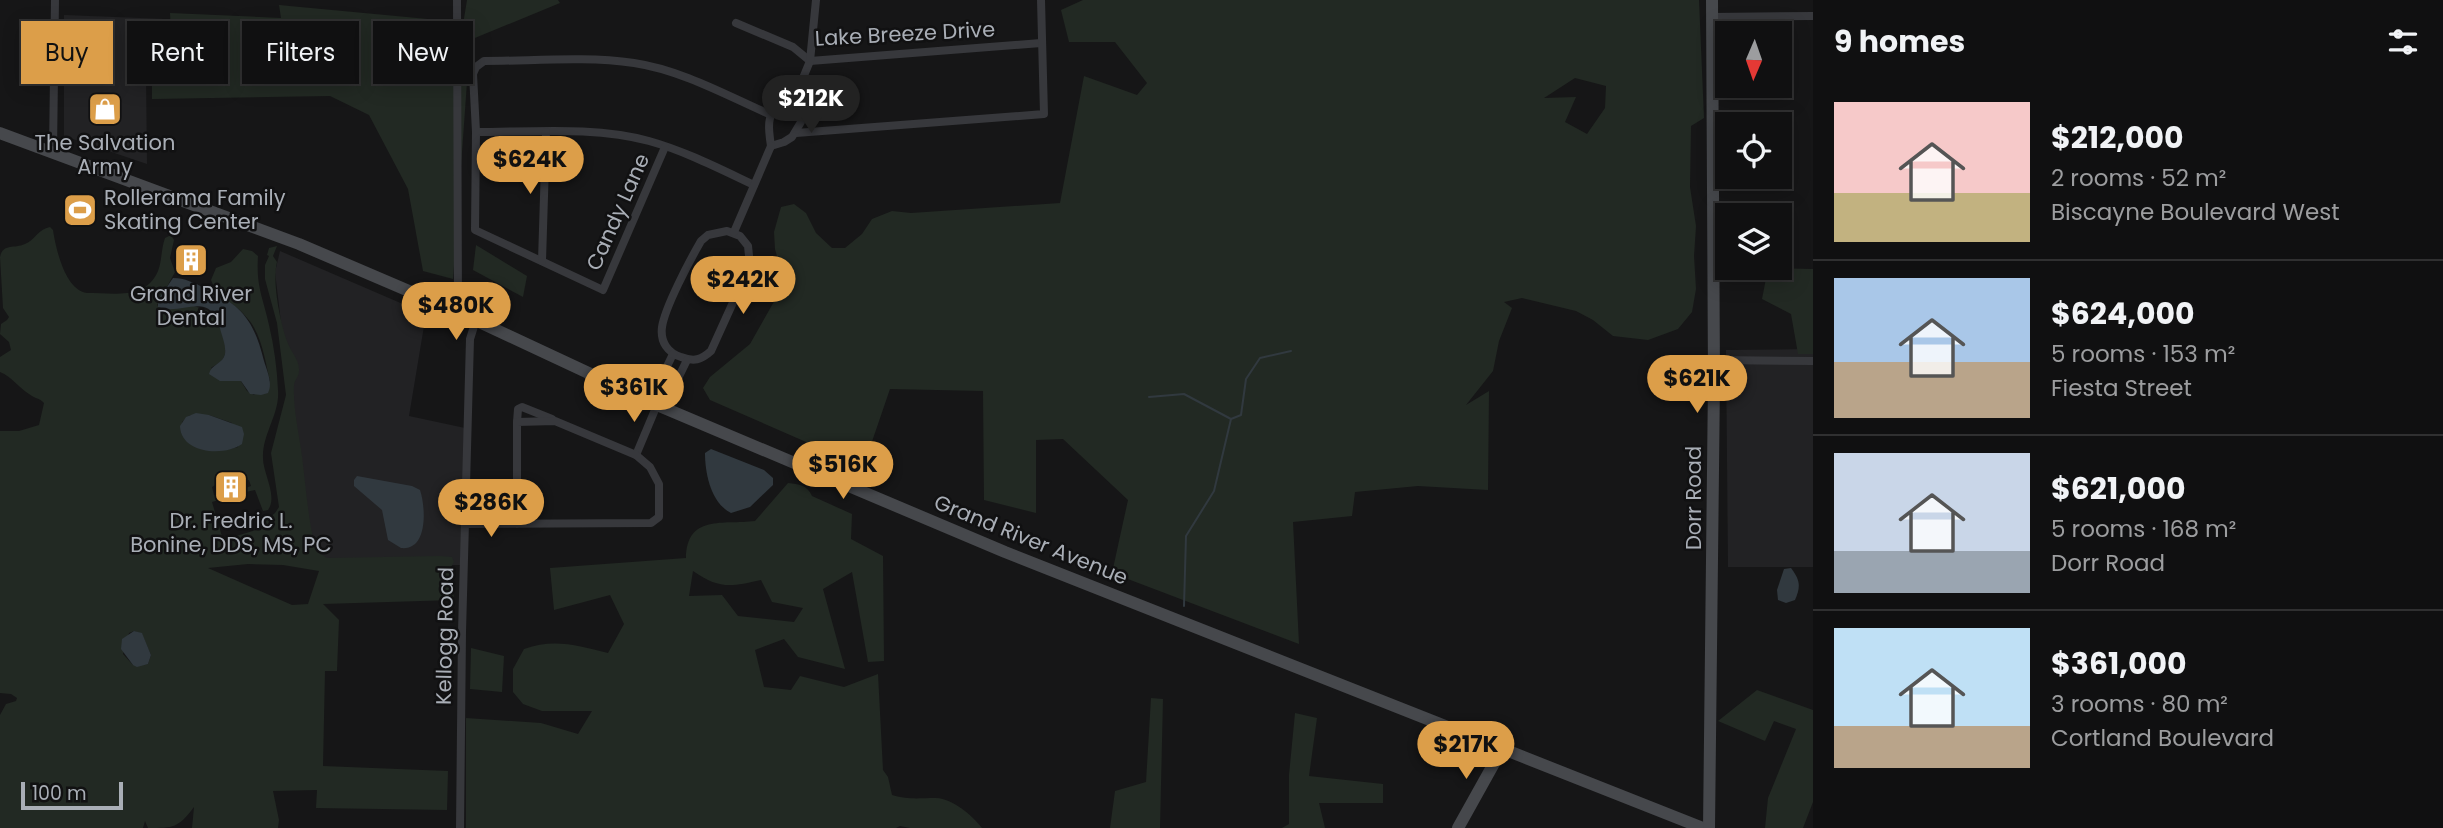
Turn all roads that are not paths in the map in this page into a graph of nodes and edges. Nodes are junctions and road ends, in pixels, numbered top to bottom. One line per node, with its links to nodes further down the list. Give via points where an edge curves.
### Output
1 (55, 0): 19 (street)
2 (457, 0): 23 (street)
3 (816, 0): 10 (street)
4 (1041, 0): 9 (street)
5 (1712, 0): 7 (main road, Dorr Road)
6 (1813, 16): 7 (street)
7 (1712, 17): 27 (main road, Dorr Road)
8 (736, 23): 10 (street, Lake Breeze Drive, via 793,47)
9 (1041, 43): 10 (street, Lake Breeze Drive); 16 (street, via 1044,114)
10 (810, 61): 11 (street)
11 (796, 95): 12 (street, via 778,101); 16 (street, via 801,122)
12 (769, 114): 13 (street, via 672,72 636,63 484,61 473,74); 17 (street)
13 (475, 132): 14 (street); 22 (street, via 475,230)
14 (546, 132): 18 (street, via 604,133); 22 (street)
15 (0, 133): 19 (main road, Grand River Avenue)
16 (796, 133): 17 (street)
17 (771, 146): 20 (street)
18 (665, 147): 20 (street); 22 (street, Candy Lane, via 603,290)
19 (53, 151): 23 (main road, Grand River Avenue, via 290,240)
20 (754, 185): 21 (street)
21 (734, 232): 25 (street, via 708,235 690,261 662,327); 26 (street, via 748,246 750,265 712,351 696,360)
22 (542, 261)
23 (458, 312): 24 (main road, Grand River Avenue)
24 (476, 320): 29 (main road, Grand River Avenue); 33 (street, Kellogg Road, via 470,339)
25 (673, 354): 26 (street); 29 (street)
26 (687, 359): 29 (street)
27 (1714, 360): 28 (street); 39 (main road, Dorr Road)
28 (1813, 361)
29 (657, 404): 32 (street); 35 (main road, Grand River Avenue, via 1005,552)
30 (555, 421): 31 (street); 31 (street, via 522,407 517,409); 32 (street)
31 (517, 422): 34 (street)
32 (636, 455): 34 (street, via 650,467 659,484 659,517 652,523)
33 (465, 524): 34 (street); 36 (street, Kellogg Road)
34 (517, 524)
35 (1502, 749): 37 (main road); 38 (main road, Grand River Avenue)
36 (460, 828)
37 (1458, 828)
38 (1703, 828)
39 (1709, 828)

